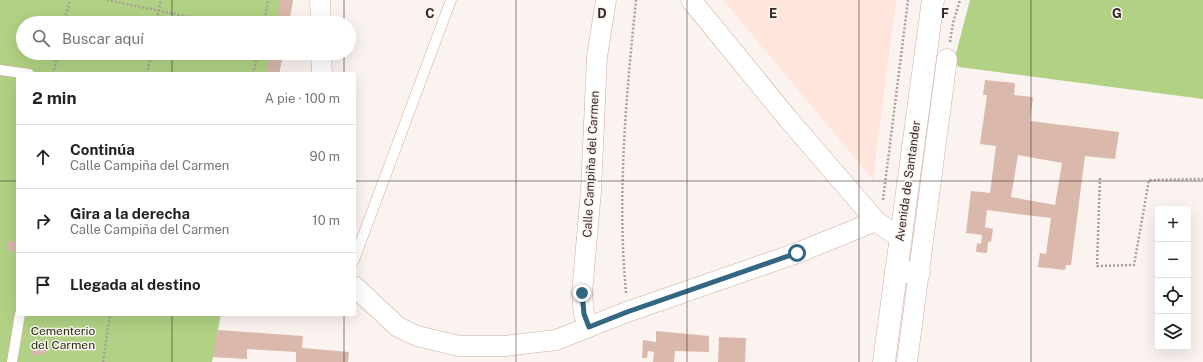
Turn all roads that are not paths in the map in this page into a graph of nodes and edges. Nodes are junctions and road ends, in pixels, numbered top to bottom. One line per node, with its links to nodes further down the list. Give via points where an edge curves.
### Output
1 (320, 0): 6 (street)
2 (452, 0): 14 (lane)
3 (606, 0): 19 (street, Calle Campiña del Carmen, via 597,57 591,191 582,293 584,314)
4 (691, 0): 12 (street, via 789,120)
5 (933, 0): 13 (main road, Avenida de Santander)
6 (321, 16)
7 (947, 59): 16 (street, Avenida de Santander)
8 (321, 60): 11 (street)
9 (0, 70): 10 (lane)
10 (16, 72)
11 (322, 72)
12 (878, 223): 13 (street); 19 (street)
13 (900, 238): 15 (main road, Avenida de Santander)
14 (356, 255)
15 (896, 271): 16 (main road); 21 (main road, Avenida de Santander)
16 (919, 273): 22 (street, Avenida de Santander)
17 (356, 288): 19 (street, via 398,327 417,336 460,346 505,346 556,340)
18 (20, 316): 20 (lane)
19 (589, 327)
20 (12, 362)
21 (884, 362)
22 (908, 362)

